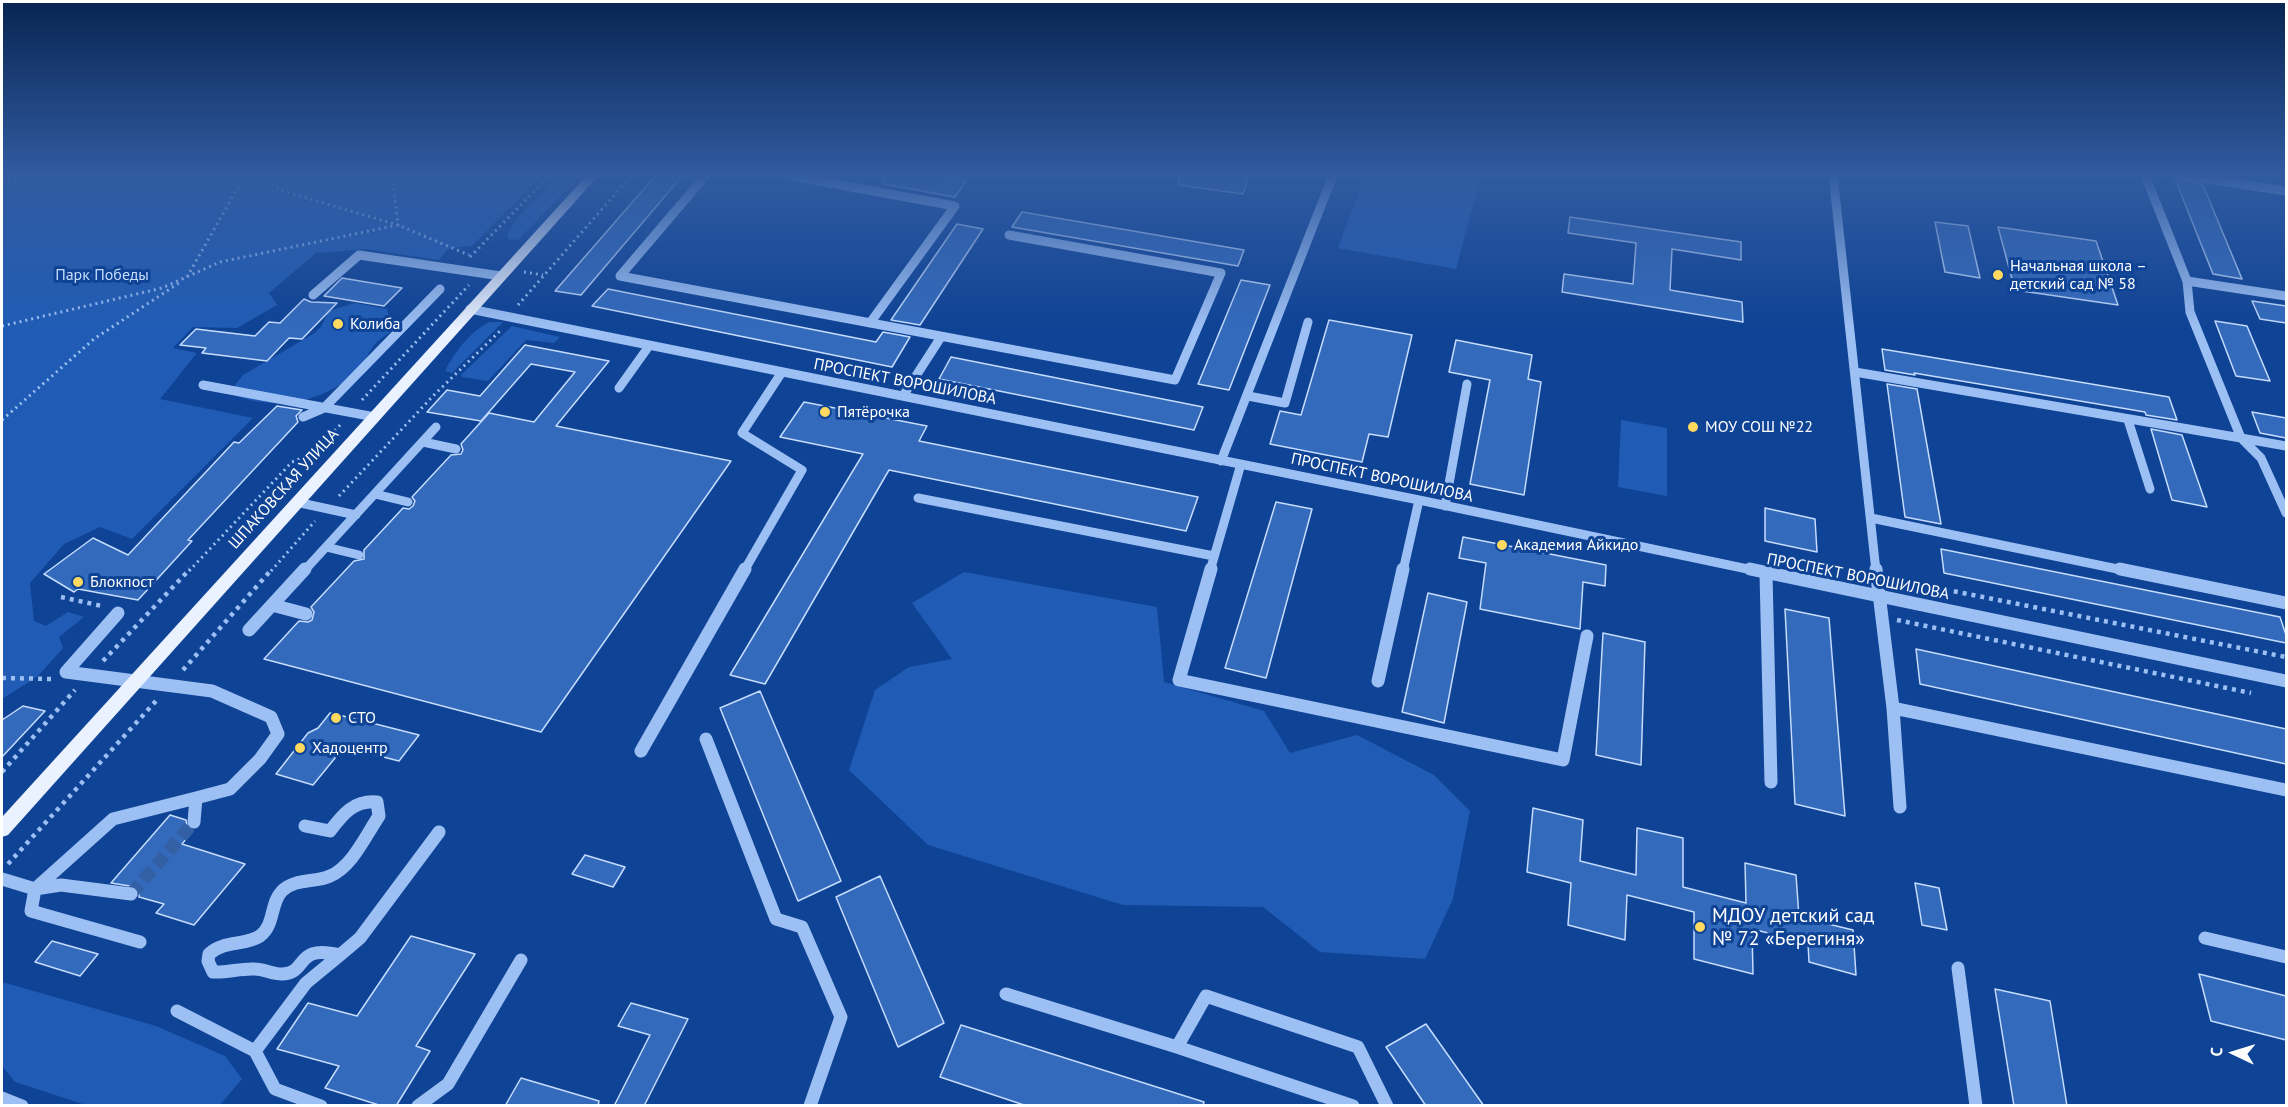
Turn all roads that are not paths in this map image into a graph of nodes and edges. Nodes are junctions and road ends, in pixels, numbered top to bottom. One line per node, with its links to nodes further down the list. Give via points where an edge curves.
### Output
1 (546, 227): 8 (main road, ШПАКОВСКАЯ УЛИЦА)
2 (662, 227): 15 (street, via 620,276)
3 (940, 227): 15 (street)
4 (1313, 227): 24 (street)
5 (1839, 227): 19 (street)
6 (2165, 227): 9 (street)
7 (1009, 235): 16 (street, via 1221,273 1175,380)
8 (501, 276): 11 (street, via 358,255); 13 (main road, ШПАКОВСКАЯ УЛИЦА)
9 (2187, 281): 12 (street); 30 (street, via 2190,312)
10 (440, 289): 25 (street)
11 (313, 295)
12 (2286, 296)
13 (470, 309): 17 (street, ПРОСПЕКТ ВОРОШИЛОВА); 27 (main road, ШПАКОВСКАЯ УЛИЦА)
14 (1308, 322): 24 (street, via 1286,403)
15 (870, 323): 16 (street)
16 (941, 336): 23 (street)
17 (649, 346): 18 (street, ПРОСПЕКТ ВОРОШИЛОВА); 22 (street)
18 (782, 372): 23 (street, ПРОСПЕКТ ВОРОШИЛОВА); 62 (street, via 742,432 802,470)
19 (1855, 372): 28 (street); 45 (street)
20 (1467, 384): 42 (street)
21 (203, 385): 25 (street)
22 (619, 388)
23 (903, 396): 34 (street, ПРОСПЕКТ ВОРОШИЛОВА)
24 (1248, 396): 34 (street)
25 (324, 408): 26 (street); 27 (street)
26 (303, 417)
27 (375, 417): 40 (main road, ШПАКОВСКАЯ УЛИЦА)
28 (2128, 420): 30 (street); 36 (street)
29 (436, 427): 31 (street)
30 (2241, 438): 32 (street); 43 (street, via 2261,458)
31 (423, 442): 33 (street); 37 (street)
32 (2286, 446)
33 (456, 449)
34 (1221, 461): 35 (street, ПРОСПЕКТ ВОРОШИЛОВА)
35 (1241, 464): 39 (street, ПРОСПЕКТ ВОРОШИЛОВА); 48 (street)
36 (2150, 489)
37 (375, 494): 41 (street); 44 (street)
38 (918, 498): 48 (street)
39 (1419, 500): 42 (street, ПРОСПЕКТ ВОРОШИЛОВА); 57 (street)
40 (296, 502): 44 (street); 59 (main road, ШПАКОВСКАЯ УЛИЦА)
41 (408, 502)
42 (1445, 506): 49 (street, ПРОСПЕКТ ВОРОШИЛОВА)
43 (2286, 513)
44 (356, 515): 46 (street)
45 (1871, 518): 50 (street); 51 (street)
46 (326, 547): 47 (street); 52 (street)
47 (359, 555)
48 (1214, 556): 56 (street, via 1179,680 1563,760)
49 (1766, 574): 50 (street, ПРОСПЕКТ ВОРОШИЛОВА); 63 (street)
50 (1879, 596): 58 (street, ПРОСПЕКТ ВОРОШИЛОВА); 60 (street)
51 (2286, 603)
52 (272, 605): 54 (street); 55 (street)
53 (118, 613): 59 (street, via 66,672)
54 (306, 614)
55 (249, 630)
56 (1587, 636)
57 (1378, 681)
58 (2286, 681)
59 (132, 682): 65 (street, via 212,691 271,717 278,734 260,759 230,789); 69 (main road, ШПАКОВСКАЯ УЛИЦА)
60 (1893, 708): 64 (street); 66 (street)
61 (706, 739): 88 (street, via 776,919 802,927 841,1017)
62 (641, 751)
63 (1771, 782)
64 (2286, 790)
65 (196, 798): 67 (street); 72 (street, via 113,819)
66 (1900, 807)
67 (194, 822)
68 (305, 826): 76 (street, via 330,831 355,804 368,800 377,802 380,809 379,816 338,872 285,888 260,936 216,947 209,966 213,972 224,974 246,969 285,974 312,952 323,950)
69 (2, 829)
70 (439, 832): 76 (street, via 360,938)
71 (2, 879): 72 (street)
72 (35, 889): 73 (street, via 61,885); 75 (street, via 31,911)
73 (131, 894)
74 (2205, 938): 77 (street)
75 (140, 942)
76 (340, 955): 83 (street, via 306,983)
77 (2286, 957)
78 (521, 960): 87 (street, via 448,1084)
79 (1958, 968): 91 (street)
80 (1006, 994): 82 (street)
81 (177, 1011): 83 (street)
82 (1177, 1047): 89 (street); 90 (street, via 1206,996 1358,1047)
83 (255, 1051): 86 (street, via 275,1089)
84 (2, 1098): 85 (street)
85 (22, 1106)
86 (321, 1106)
87 (418, 1106)
88 (810, 1106)
89 (1353, 1106)
90 (1387, 1106)
91 (1976, 1106)

